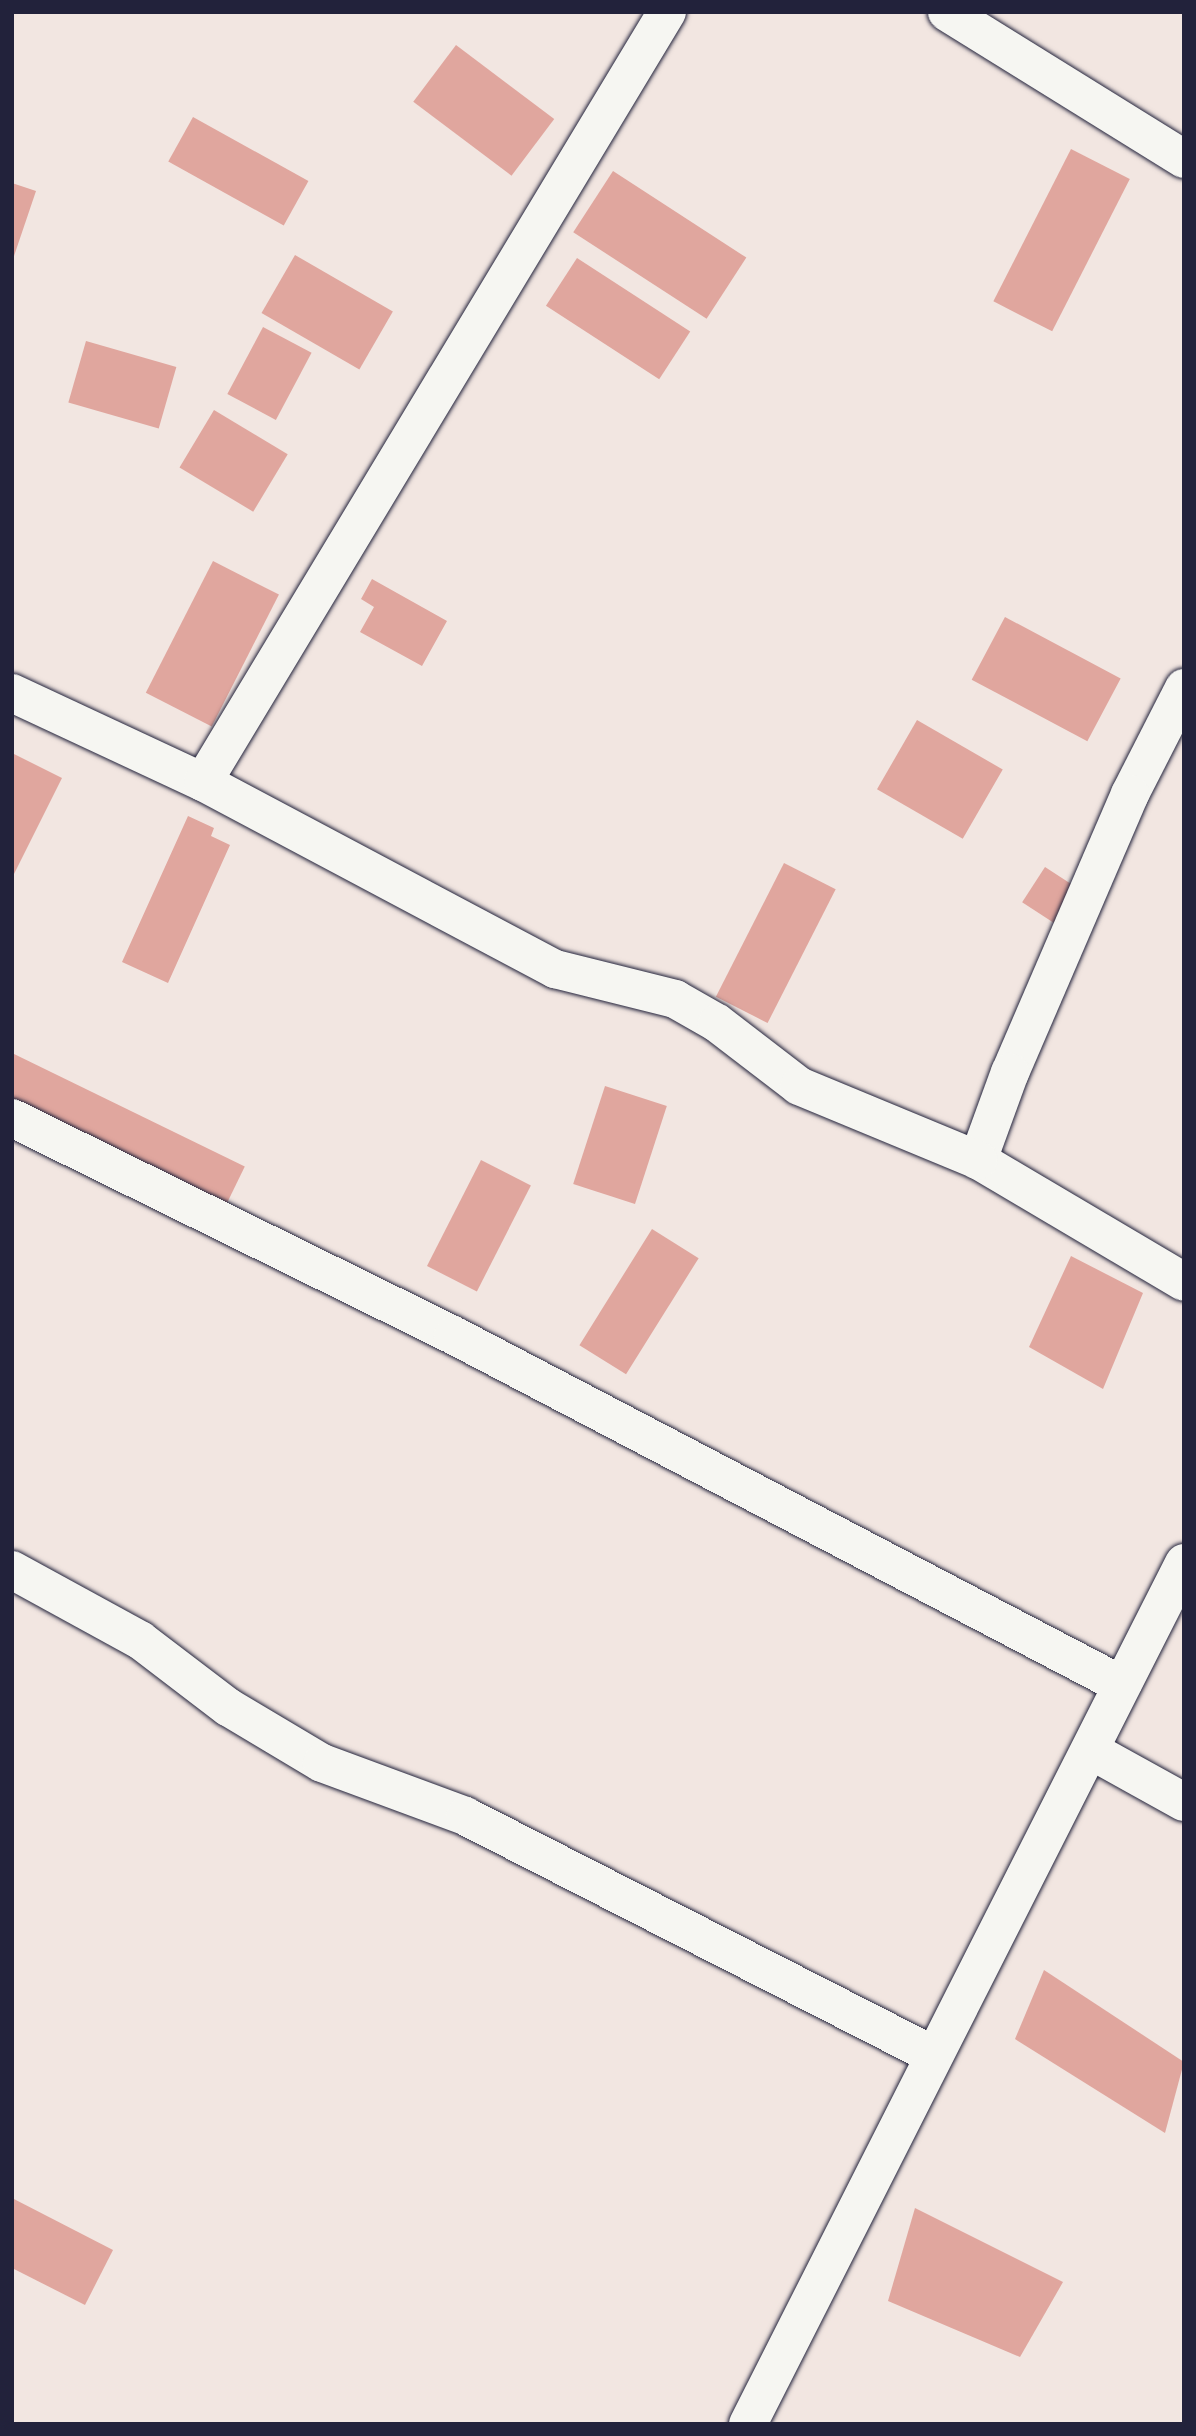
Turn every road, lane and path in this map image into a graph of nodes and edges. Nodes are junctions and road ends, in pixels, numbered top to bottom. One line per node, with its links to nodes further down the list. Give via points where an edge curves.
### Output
1 (667, 12): 6 (street)
2 (947, 12): 3 (street)
3 (1184, 159)
4 (1184, 688): 8 (street, via 1130,794 1010,1072)
5 (12, 693): 6 (street)
6 (203, 782): 8 (street, via 555,969 675,999 717,1023 799,1086)
7 (12, 1118): 12 (street, via 453,1335)
8 (978, 1160): 9 (street)
9 (1184, 1282)
10 (1184, 1563): 12 (street)
11 (12, 1570): 15 (street, via 141,1640 228,1707 322,1763 465,1816)
12 (1122, 1685): 13 (street)
13 (1090, 1750): 14 (street); 15 (street)
14 (1184, 1802)
15 (933, 2055): 16 (street)
16 (748, 2424)

